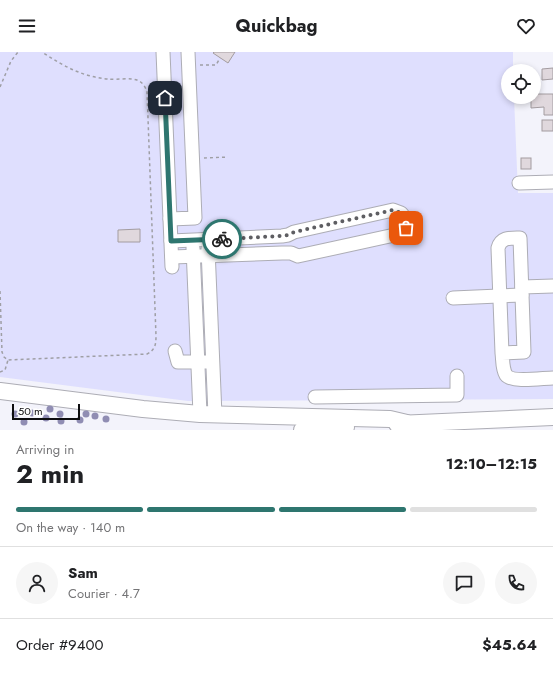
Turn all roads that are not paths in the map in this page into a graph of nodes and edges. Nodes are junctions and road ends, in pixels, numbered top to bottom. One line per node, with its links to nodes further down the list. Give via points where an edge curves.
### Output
1 (163, 52): 5 (street)
2 (188, 52): 5 (street, via 195,218)
3 (523, 179): 4 (street)
4 (553, 182)
5 (170, 219): 9 (street)
6 (288, 235): 7 (street); 10 (street); 10 (street, via 393,210 401,213 406,219 406,228 399,234 298,256)
7 (208, 239): 8 (street); 12 (street)
8 (193, 240): 9 (street); 11 (street)
9 (171, 241): 11 (street, via 172,262)
10 (291, 253): 12 (street)
11 (194, 256): 12 (street); 19 (street)
12 (209, 256): 20 (street)
13 (553, 286): 14 (street)
14 (522, 291): 15 (street); 15 (street, via 520,238 504,239 498,248); 18 (street, via 524,352)
15 (500, 296): 16 (street); 18 (street)
16 (453, 298)
17 (175, 351): 19 (street, via 178,362)
18 (502, 353): 22 (street, via 507,376 514,380)
19 (198, 362): 20 (street); 25 (street)
20 (213, 362): 25 (street)
21 (457, 376): 23 (street, via 457,395)
22 (553, 378)
23 (322, 394)
24 (3, 396): 25 (main road)
25 (207, 414): 27 (main road, via 390,419)
26 (553, 417): 27 (main road)
27 (407, 423): 29 (main road)
28 (553, 425): 30 (main road)
29 (302, 430)
30 (498, 430)

